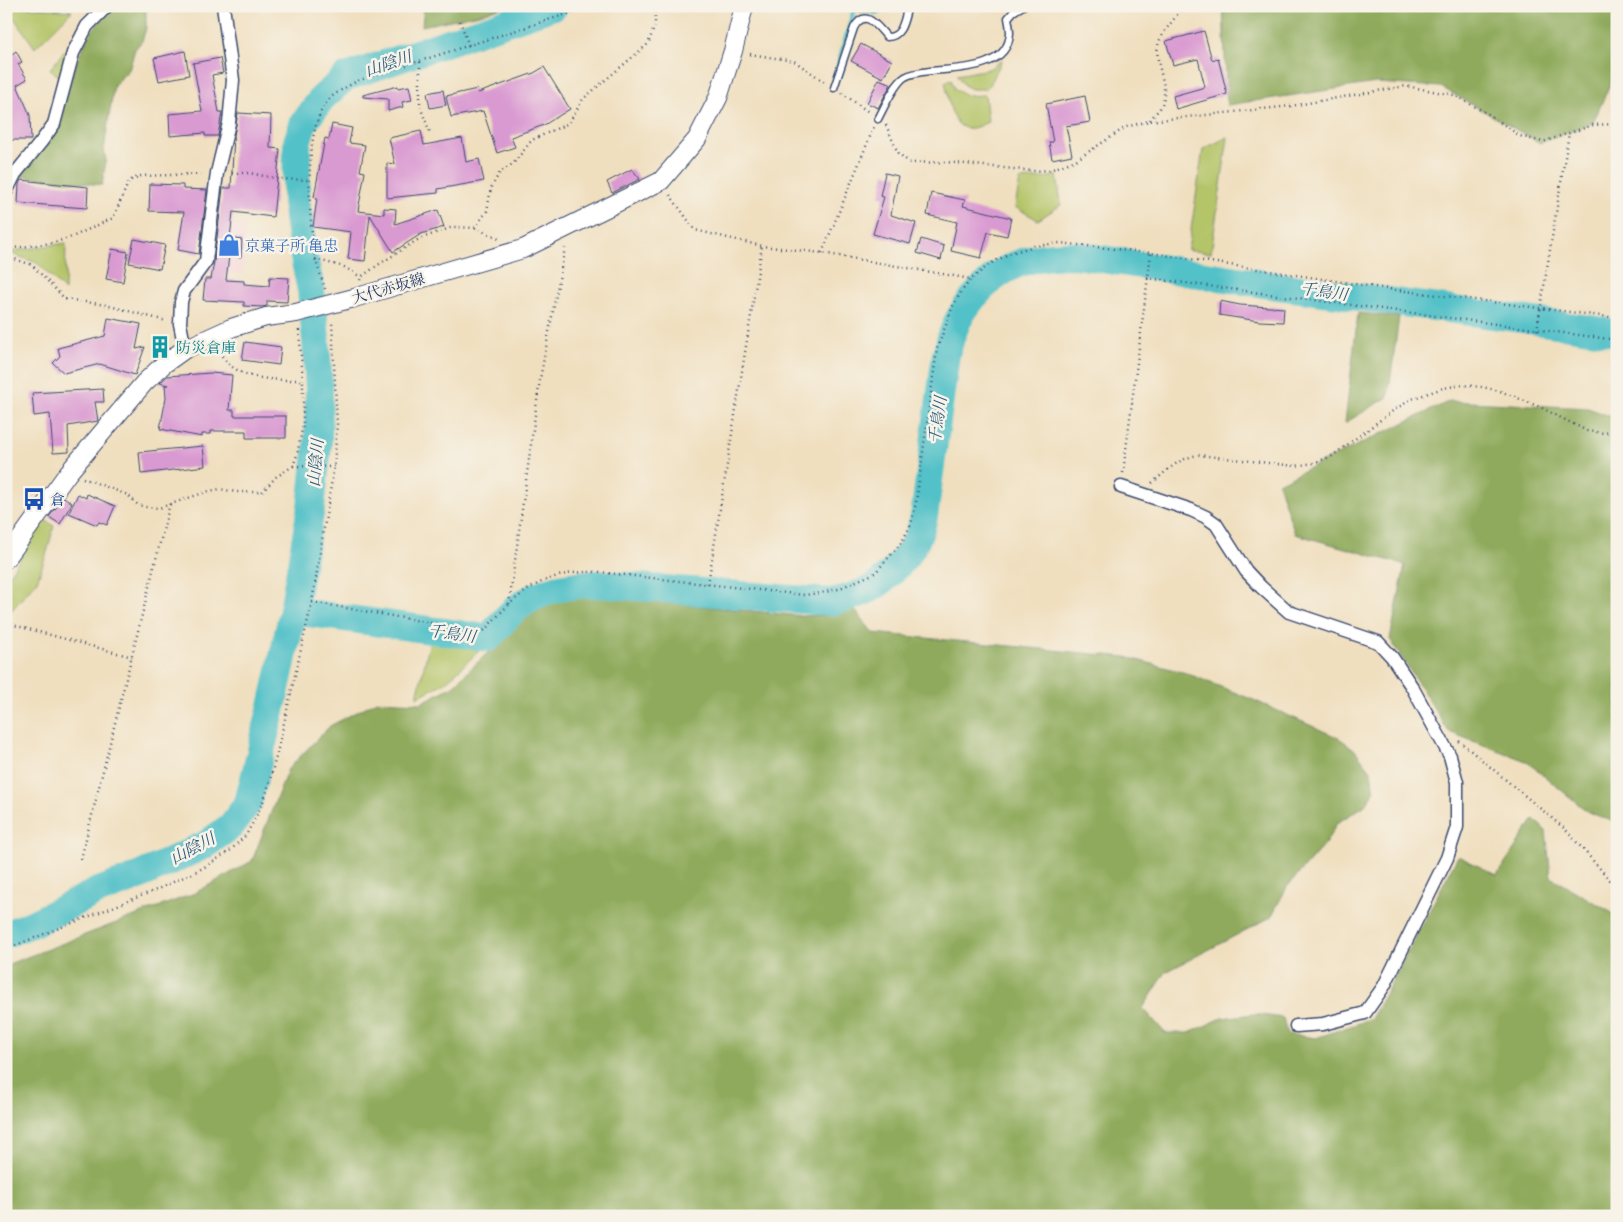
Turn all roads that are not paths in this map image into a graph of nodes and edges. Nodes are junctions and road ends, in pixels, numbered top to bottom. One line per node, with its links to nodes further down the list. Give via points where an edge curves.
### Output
1 (107, 6): 8 (street, via 86,26 73,53 54,124 15,174)
2 (224, 6): 9 (street, via 233,80 228,123 217,173 206,261 184,291 181,302)
3 (744, 6): 9 (main road, 大代赤坂線, via 718,98 697,139 661,181 523,249 298,313 266,317)
4 (908, 6): 6 (lane, via 901,28 894,37 888,37 869,19 858,21)
5 (1023, 6): 7 (lane, via 1008,18 1010,35 999,57 980,65 904,78)
6 (834, 88)
7 (878, 119)
8 (6, 192)
9 (184, 349): 11 (main road, 大代赤坂線, via 144,384 68,473)
10 (1121, 487): 12 (street, via 1191,510 1216,524 1246,571 1289,612 1378,642 1412,687 1450,756 1457,782 1457,827 1447,858 1384,986 1365,1013 1323,1024)
11 (6, 559)
12 (1296, 1026)

